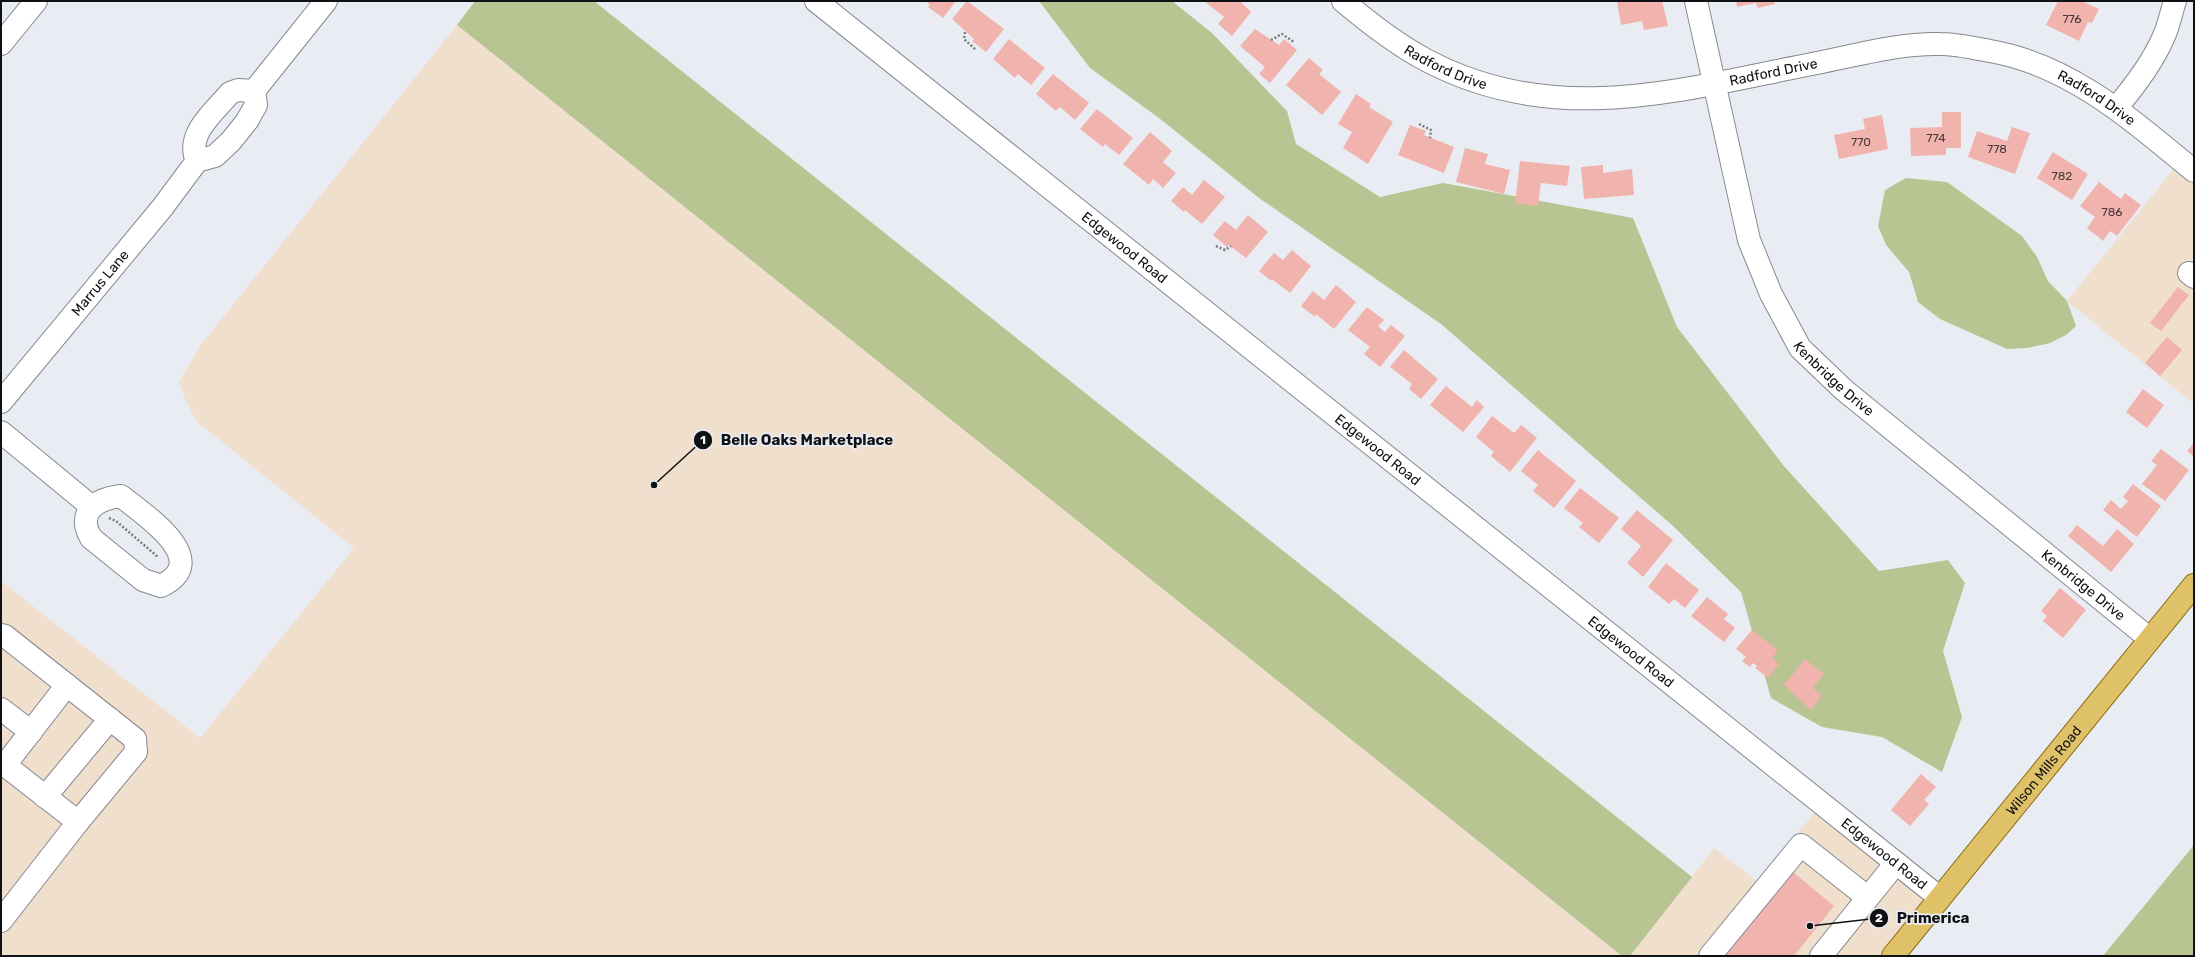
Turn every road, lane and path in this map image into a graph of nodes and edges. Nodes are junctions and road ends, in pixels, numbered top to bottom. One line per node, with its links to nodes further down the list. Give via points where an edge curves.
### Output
1 (36, 1): 10 (street)
2 (326, 1): 13 (street)
3 (816, 1): 35 (street, Edgewood Road)
4 (1343, 1): 12 (street, Radford Drive, via 1380,31 1425,59 1466,77 1518,93 1587,100 1642,95)
5 (1696, 1): 12 (street, Kenbridge Drive)
6 (2175, 1): 14 (street, via 2159,47 2133,88)
7 (965, 32): 11 (path, via 964,39)
8 (1271, 40): 9 (path, via 1282,34)
9 (1294, 42)
10 (1, 44)
11 (976, 50)
12 (1715, 83): 14 (street, Radford Drive, via 1896,47 1940,44 1992,51 2043,67 2072,80); 27 (street, Kenbridge Drive, via 1749,240 1771,294 1800,348 1844,390)
13 (254, 92): 17 (street, via 256,105 231,141 215,156); 17 (street, via 238,90 230,93 197,132 194,146)
14 (2116, 108): 18 (street, Radford Drive)
15 (1419, 124): 16 (path, via 1431,130)
16 (1430, 138)
17 (197, 161): 21 (street, Marrus Lane, via 162,208)
18 (2194, 171)
19 (1216, 246): 20 (path, via 1225,250)
20 (1231, 246)
21 (1, 402)
22 (1, 432): 23 (street)
23 (98, 512): 24 (path, via 116,521)
24 (162, 560)
25 (2194, 584): 27 (main road, Wilson Mills Road)
26 (1, 635): 28 (street)
27 (2150, 639): 37 (main road, Wilson Mills Road)
28 (67, 685): 30 (street); 31 (street)
29 (1, 709): 31 (street)
30 (110, 719): 33 (street); 34 (street, via 135,739 136,752)
31 (31, 732): 32 (street)
32 (3, 764): 33 (street)
33 (46, 797): 34 (street)
34 (78, 822): 38 (street)
35 (1896, 863): 36 (street); 37 (street, Edgewood Road)
36 (1867, 897): 39 (street, via 1801,845); 40 (street)
37 (1940, 898): 41 (main road, Wilson Mills Road)
38 (1, 921)
39 (1710, 956)
40 (1821, 956)
41 (1893, 956)

